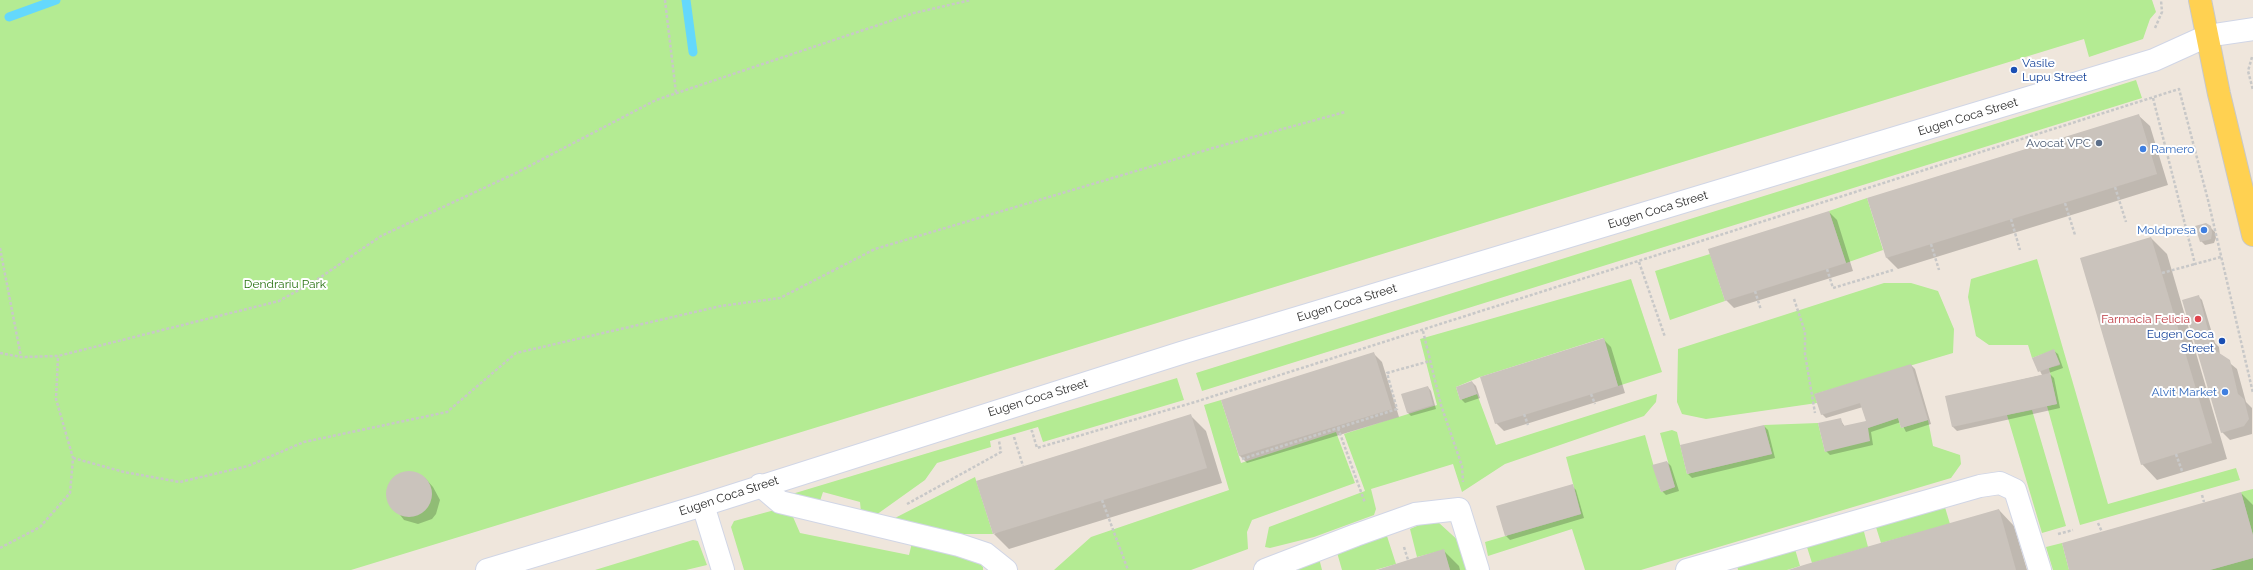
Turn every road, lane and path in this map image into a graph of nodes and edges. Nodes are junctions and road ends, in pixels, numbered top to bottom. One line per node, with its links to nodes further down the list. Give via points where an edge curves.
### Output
1 (665, 0): 10 (path)
2 (971, 0): 10 (path, via 914,13)
3 (2162, 0): 6 (path, via 2158,25)
4 (2200, 0): 7 (main road)
5 (2253, 29): 7 (street, Eugen Coca Street)
6 (2151, 34)
7 (2207, 36): 18 (main road); 55 (street, Eugen Coca Street, via 2147,62 1181,353)
8 (2253, 53): 9 (path, via 2248,70)
9 (2253, 90)
10 (676, 93): 35 (path, via 656,100 516,173 381,236 315,281 279,301)
11 (2153, 98): 22 (path, via 2179,89); 23 (path); 24 (path)
12 (1345, 112): 51 (path, via 1206,150 875,249 780,298 721,306 516,353 448,412 304,442 248,466 180,482 124,472)
13 (2115, 187): 16 (path)
14 (2065, 203): 17 (path)
15 (2011, 219): 21 (path)
16 (2126, 222)
17 (2075, 235)
18 (2253, 235)
19 (1931, 244): 27 (path)
20 (0, 248): 36 (path)
21 (2020, 250)
22 (2221, 257): 24 (path); 38 (path)
23 (1639, 262): 32 (path); 33 (path)
24 (2196, 264): 28 (path)
25 (1827, 269): 26 (path, via 1833,288)
26 (1893, 270)
27 (1939, 270)
28 (2162, 273)
29 (1755, 291): 31 (path)
30 (1794, 299): 41 (path, via 1805,332 1805,354)
31 (1761, 310)
32 (1423, 331): 37 (path); 45 (path, via 1037,448 1032,431)
33 (1665, 337)
34 (0, 353): 36 (path)
35 (58, 356): 36 (path); 51 (path, via 56,399)
36 (21, 357)
37 (1430, 361): 44 (path, via 1387,373 1398,409); 56 (path, via 1441,405 1462,466)
38 (2253, 393)
39 (1591, 394): 40 (path)
40 (1595, 404)
41 (1815, 413)
42 (1524, 414): 43 (path)
43 (1528, 425)
44 (1338, 427): 52 (path); 63 (path)
45 (1026, 433)
46 (1020, 435): 47 (path)
47 (1014, 437): 48 (path); 53 (path)
48 (1008, 438)
49 (1003, 440): 61 (path, via 998,442 1001,452)
50 (2176, 454): 54 (path)
51 (73, 458): 65 (path, via 70,493 40,527)
52 (1242, 459)
53 (1023, 466)
54 (2182, 471)
55 (760, 485): 60 (street, Eugen Coca Street); 61 (street, via 780,502)
56 (1464, 488)
57 (2202, 495): 59 (path)
58 (1102, 500): 69 (path)
59 (2204, 502)
60 (703, 505): 66 (street, Eugen Coca Street); 67 (street)
61 (872, 523): 68 (street, via 986,554)
62 (2098, 523): 64 (path)
63 (1374, 528): 70 (street); 71 (street, via 1416,514 1459,509)
64 (2102, 532)
65 (0, 548)
66 (487, 570)
67 (723, 570)
68 (1006, 570)
69 (1128, 570)
70 (1265, 570)
71 (1478, 570)
72 (1687, 570): 73 (street, via 1980,486 2000,483 2015,490)
73 (2040, 570)

